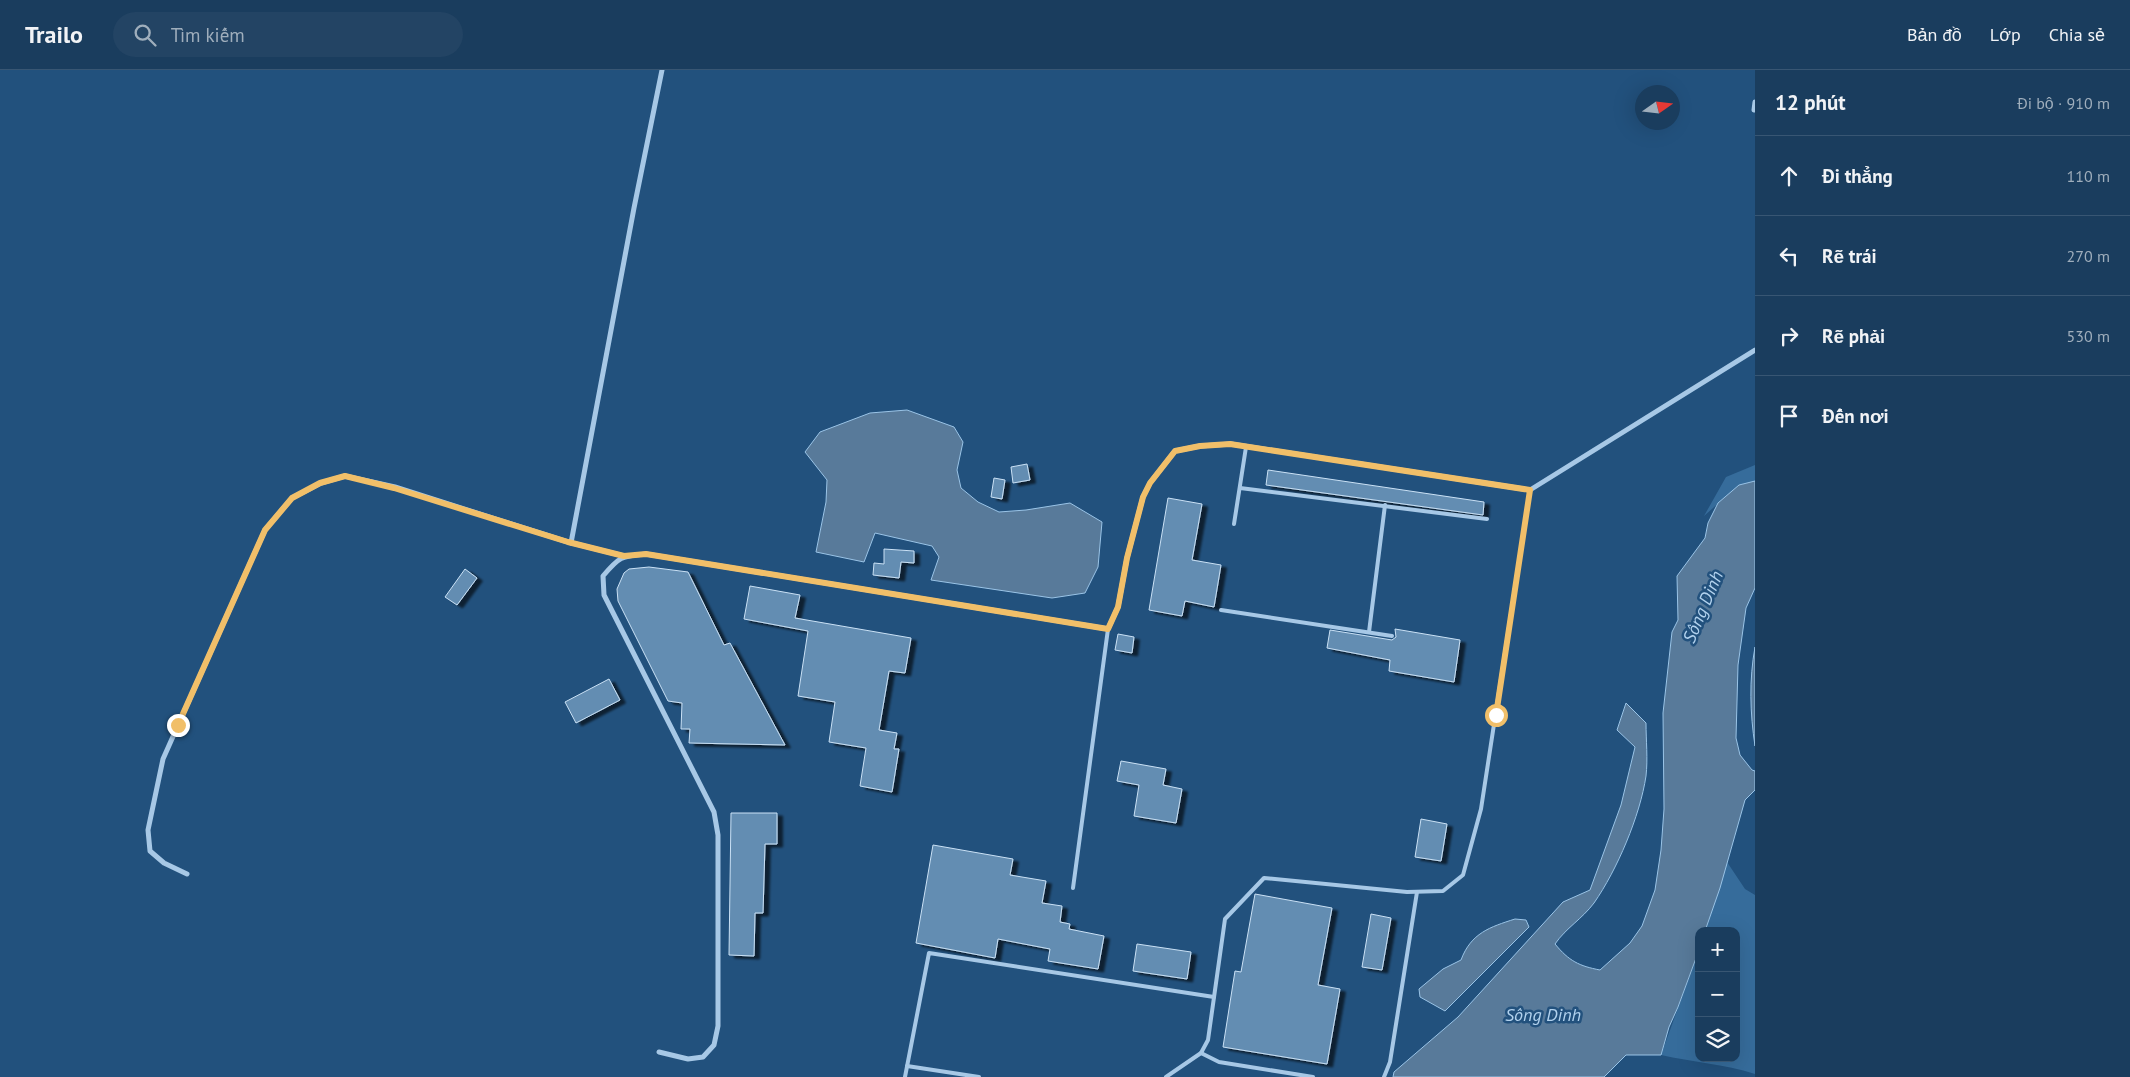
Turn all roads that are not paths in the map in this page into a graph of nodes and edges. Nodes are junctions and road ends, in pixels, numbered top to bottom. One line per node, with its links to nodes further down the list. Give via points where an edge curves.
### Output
1 (662, 70): 11 (street)
2 (1755, 102): 3 (street)
3 (1754, 110)
4 (1755, 350): 7 (street)
5 (1246, 447): 6 (lane); 7 (street); 14 (street, via 1230,444 1175,451 1158,471 1143,497 1118,607)
6 (1240, 488): 8 (lane); 10 (lane)
7 (1530, 490): 19 (lane, via 1481,809 1463,875 1443,891)
8 (1385, 505): 9 (lane); 15 (lane)
9 (1487, 518)
10 (1234, 524)
11 (571, 543): 12 (street); 17 (street, via 345,476 320,483 292,498 265,530 163,758 148,830 150,850 164,863)
12 (624, 556): 14 (street, via 646,554); 21 (street, via 603,576 604,595 714,812 718,835 718,1026 714,1045 703,1057 688,1059)
13 (1222, 610): 15 (lane)
14 (1108, 629): 18 (lane)
15 (1369, 632): 16 (lane)
16 (1392, 636)
17 (187, 874)
18 (1073, 888)
19 (1417, 892): 20 (lane, via 1264,878 1225,919); 28 (lane, via 1390,1062)
20 (1214, 997): 22 (lane, via 1208,1040); 23 (lane, via 929,953)
21 (659, 1052)
22 (1201, 1053): 26 (lane); 27 (lane, via 1219,1062)
23 (907, 1066): 24 (lane); 25 (lane)
24 (905, 1077)
25 (979, 1077)
26 (1166, 1077)
27 (1313, 1077)
28 (1384, 1077)

